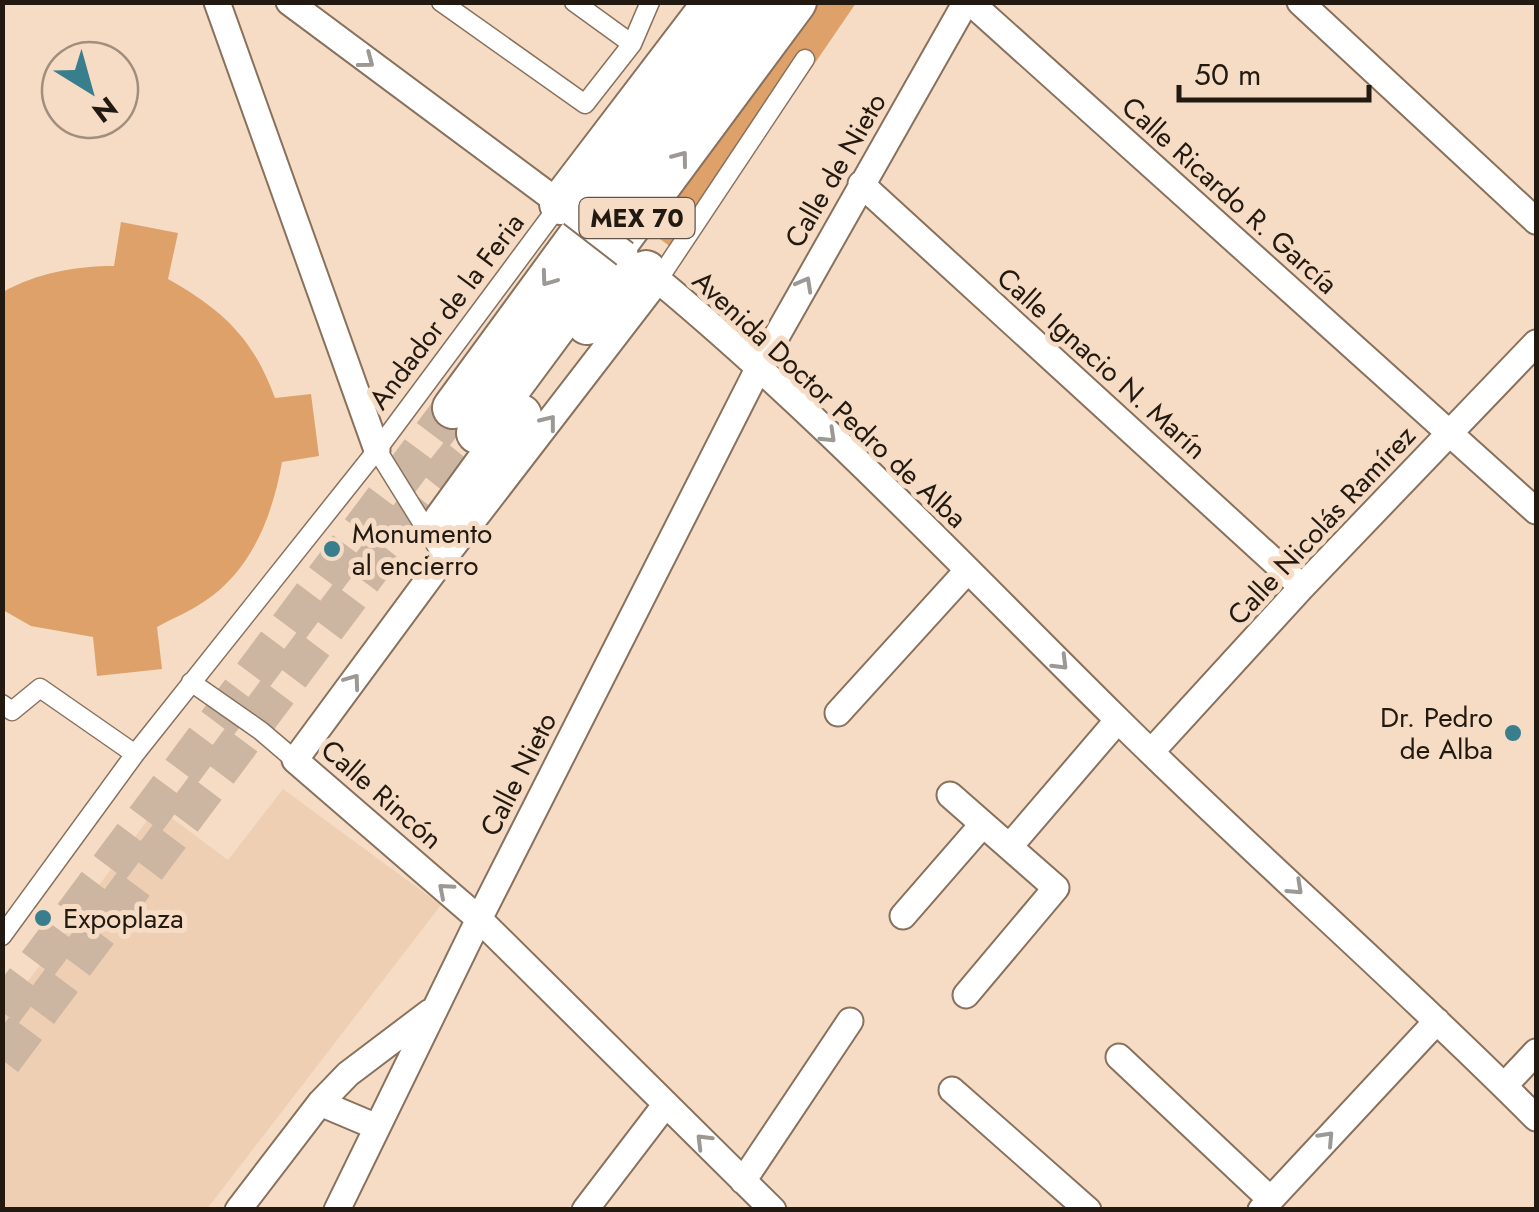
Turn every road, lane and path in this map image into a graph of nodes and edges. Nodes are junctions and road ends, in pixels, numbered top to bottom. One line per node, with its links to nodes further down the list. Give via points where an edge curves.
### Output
1 (216, 2): 20 (street)
2 (289, 2): 14 (street, Avenida Doctor Pedro de Alba, one-way to 14)
3 (441, 2): 11 (street, via 586,104)
4 (574, 2): 11 (street)
5 (650, 2): 11 (street)
6 (714, 2): 14 (main road)
7 (750, 2): 8 (main road, MEX 70, one-way to 8, via 465,421)
8 (796, 2)
9 (968, 2): 13 (street, Calle de Nieto); 19 (street, Calle Ricardo R. García)
10 (1300, 2): 15 (street)
11 (632, 44)
12 (805, 59): 16 (street)
13 (861, 184): 18 (street, Calle de Nieto, one-way to 13); 24 (street, Calle Ignacio N. Marín)
14 (566, 209): 16 (street, Avenida Doctor Pedro de Alba, bridge); 20 (street, Andador de la Feria)
15 (1536, 221)
16 (643, 269): 18 (street, Avenida Doctor Pedro de Alba); 22 (main road, one-way to 16, via 607,297)
17 (1536, 342): 19 (street, Calle Nicolás Ramírez)
18 (758, 369): 23 (street, Avenida Doctor Pedro de Alba, one-way to 23); 36 (street, Calle Nieto)
19 (1450, 432): 21 (street, Calle Ricardo R. García); 24 (street, Calle Nicolás Ramírez)
20 (377, 450): 22 (street, Andador de la Feria); 25 (street, Andador de la Feria)
21 (1536, 511)
22 (444, 540): 31 (street, Calle Rincón, one-way to 22)
23 (968, 570): 27 (street); 28 (street, Avenida Doctor Pedro de Alba, one-way to 28)
24 (1302, 586): 29 (street, Calle Nicolás Ramírez)
25 (191, 682): 30 (street, Andador de la Feria); 31 (street)
26 (2, 704): 30 (street, via 12,711 40,688)
27 (838, 713)
28 (1118, 720): 29 (street, Avenida Doctor Pedro de Alba); 34 (street)
29 (1151, 752): 41 (street, Avenida Doctor Pedro de Alba, one-way to 41)
30 (135, 754): 37 (street, Andador de la Feria)
31 (295, 760): 36 (street, Calle Rincón, one-way to 31)
32 (950, 795): 33 (street)
33 (983, 824): 34 (street); 35 (street)
34 (1010, 846): 38 (street, via 1055,892)
35 (902, 916)
36 (479, 919): 39 (street, Calle Nieto); 47 (street, Calle Rincón)
37 (2, 936)
38 (966, 995)
39 (434, 1009): 46 (street, via 360,1064); 49 (street, Calle Nieto)
40 (850, 1021): 50 (street)
41 (1437, 1021): 44 (street, Avenida Doctor Pedro de Alba); 51 (street, one-way to 41)
42 (1536, 1052): 44 (street)
43 (1119, 1057): 51 (street)
44 (1504, 1086): 48 (street, Avenida Doctor Pedro de Alba)
45 (952, 1090): 56 (street)
46 (320, 1104): 49 (street); 52 (street)
47 (666, 1104): 50 (street, Calle Rincón, one-way to 47); 54 (street)
48 (1536, 1118)
49 (377, 1127): 53 (street, Calle Nieto)
50 (743, 1180): 55 (street, Calle Rincón)
51 (1265, 1204)
52 (238, 1210)
53 (337, 1210)
54 (585, 1210)
55 (772, 1210)
56 (1088, 1210)

